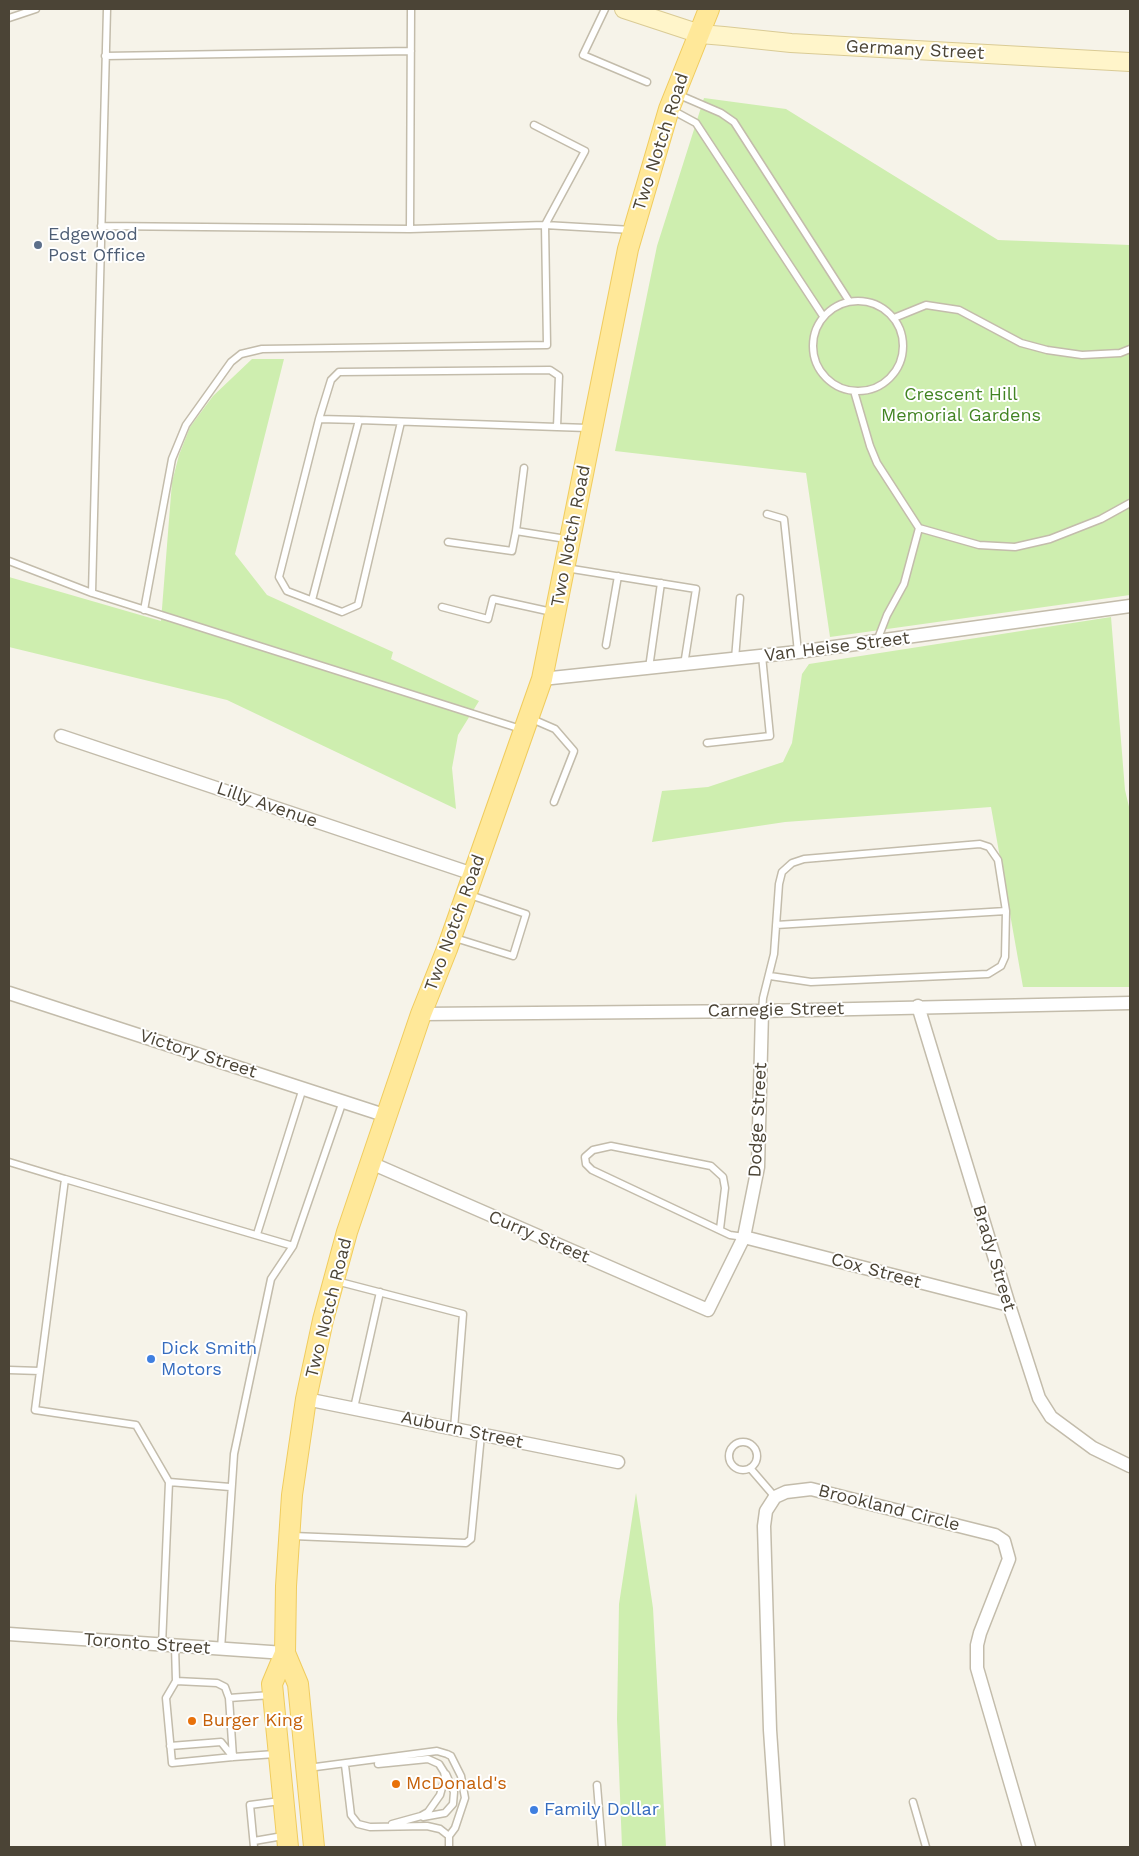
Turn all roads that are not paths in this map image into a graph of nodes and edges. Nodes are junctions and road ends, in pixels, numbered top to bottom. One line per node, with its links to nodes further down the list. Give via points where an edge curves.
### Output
1 (36, 9): 7 (lane)
2 (107, 9): 10 (lane)
3 (411, 9): 9 (lane)
4 (606, 9): 12 (lane, via 584,56)
5 (624, 9): 8 (street, Germany Street)
6 (709, 9): 8 (main road, Two Notch Road)
7 (9, 18)
8 (700, 34): 11 (street, Germany Street, via 792,43); 13 (main road, Two Notch Road)
9 (411, 51): 10 (lane); 17 (lane)
10 (104, 56): 16 (lane)
11 (1130, 62)
12 (647, 82)
13 (672, 101): 18 (main road, Two Notch Road); 19 (lane, via 721,113 734,122); 20 (lane, via 696,123)
14 (534, 125): 15 (lane, via 585,151)
15 (545, 224): 17 (lane); 18 (lane); 45 (lane, via 547,345 262,349 240,354 230,362 186,425 172,459)
16 (101, 226): 17 (lane); 40 (lane)
17 (410, 229)
18 (633, 230): 28 (main road, Two Notch Road)
19 (849, 301): 20 (lane, via 837,305); 21 (lane, via 872,303)
20 (824, 316): 23 (lane, via 813,339 815,361 830,381)
21 (894, 318): 22 (lane, via 926,305 959,310 1021,343 1047,350 1082,354 1120,353); 23 (lane, via 902,337 902,356 898,366 877,386)
22 (1130, 349)
23 (854, 390): 32 (lane, via 878,463)
24 (319, 419): 25 (lane); 27 (lane, via 331,380 339,372 550,370 559,376); 42 (lane, via 279,577 287,591)
25 (359, 420): 26 (lane); 42 (lane)
26 (401, 422): 27 (lane); 42 (lane, via 358,605 342,612)
27 (557, 427): 28 (lane)
28 (592, 428): 34 (main road, Two Notch Road)
29 (524, 468): 33 (lane)
30 (1130, 503): 32 (lane, via 1101,519 1050,539 1015,547 979,545)
31 (767, 514): 49 (lane, via 784,519)
32 (920, 528): 47 (lane, via 904,584)
33 (516, 531): 34 (lane); 35 (lane, via 512,551)
34 (570, 539): 37 (main road, Two Notch Road)
35 (448, 542)
36 (9, 561): 40 (lane)
37 (564, 568): 38 (lane); 46 (main road, Two Notch Road)
38 (618, 576): 39 (lane); 48 (lane)
39 (661, 583): 52 (lane, via 696,589); 53 (lane)
40 (92, 594): 45 (lane)
41 (740, 598): 51 (lane)
42 (312, 600)
43 (1130, 606): 47 (street, Van Heise Street)
44 (442, 607): 46 (lane, via 488,619 493,599)
45 (144, 610): 55 (lane)
46 (555, 613): 54 (main road, Two Notch Road)
47 (877, 642): 49 (street, Van Heise Street)
48 (606, 645)
49 (798, 652): 50 (street, Van Heise Street)
50 (762, 656): 51 (street, Van Heise Street); 57 (lane, via 770,736)
51 (736, 660): 52 (street, Van Heise Street)
52 (684, 665): 53 (street, Van Heise Street)
53 (649, 668): 54 (street, Van Heise Street)
54 (542, 679): 55 (main road, Two Notch Road)
55 (527, 724): 58 (lane, via 555,729 574,750); 59 (main road, Two Notch Road)
56 (62, 736): 59 (street, Lilly Avenue)
57 (707, 743)
58 (554, 802)
59 (473, 874): 60 (main road, Two Notch Road)
60 (466, 894): 63 (main road, Two Notch Road); 63 (lane, via 526,914 513,956)
61 (1006, 911): 62 (lane); 62 (lane, via 998,860 990,848 980,844 804,859 792,863 782,872); 64 (lane, via 1005,957 1001,966 988,974 811,982)
62 (776, 925): 64 (lane)
63 (451, 937): 69 (main road, Two Notch Road)
64 (770, 976): 68 (lane)
65 (9, 993): 70 (street, Victory Street)
66 (1130, 1003): 67 (street, Carnegie Street)
67 (918, 1006): 68 (street, Carnegie Street); 82 (street, Brady Street)
68 (762, 1011): 69 (street, Carnegie Street); 78 (street, Dodge Street, via 758,1166)
69 (421, 1014): 72 (main road, Two Notch Road)
70 (303, 1088): 71 (street, Victory Street); 77 (lane)
71 (343, 1101): 72 (street, Victory Street); 79 (lane)
72 (387, 1116): 74 (main road, Two Notch Road)
73 (9, 1162): 75 (lane)
74 (371, 1163): 80 (main road, Two Notch Road); 83 (street, Curry Street)
75 (65, 1179): 77 (lane); 85 (lane)
76 (720, 1229): 76 (lane, via 592,1170 585,1157 599,1147 611,1146 717,1170 723,1177 725,1188); 78 (lane, via 730,1235)
77 (257, 1234): 79 (lane)
78 (744, 1236): 82 (street, Cox Street); 83 (street, Dodge Street)
79 (293, 1246): 94 (lane, via 270,1279)
80 (333, 1280): 81 (lane); 86 (main road, Two Notch Road)
81 (380, 1292): 87 (lane); 88 (lane, via 463,1314)
82 (1009, 1305): 91 (street, Brady Street, via 1040,1398 1051,1417 1093,1448)
83 (708, 1310)
84 (9, 1370): 85 (lane)
85 (40, 1371): 93 (lane, via 35,1410 136,1425)
86 (306, 1399): 87 (street, Auburn Street); 96 (main road, Two Notch Road)
87 (354, 1408): 88 (street, Auburn Street)
88 (454, 1429): 89 (street, Auburn Street)
89 (481, 1435): 90 (street, Auburn Street); 96 (lane, via 471,1539 466,1543)
90 (618, 1462)
91 (1130, 1466)
92 (750, 1468): 92 (lane, via 755,1461 755,1448 748,1443 735,1444 729,1451 730,1461 740,1470); 95 (lane)
93 (169, 1482): 94 (lane); 98 (lane)
94 (230, 1487): 99 (lane)
95 (775, 1497): 121 (street, via 766,1511 764,1526 770,1730); 123 (street, Brookland Circle, via 811,1489 995,1535 1004,1541 1009,1559 980,1633 977,1668)
96 (289, 1536): 100 (main road, Two Notch Road)
97 (9, 1634): 98 (street, Toronto Street)
98 (168, 1645): 99 (street, Toronto Street); 101 (lane)
99 (221, 1648): 100 (street, Toronto Street)
100 (285, 1653): 102 (main road, Two Notch Road, via 272,1684); 108 (main road, via 298,1684)
101 (176, 1680): 103 (lane, via 217,1683 225,1687); 104 (lane, via 166,1698)
102 (273, 1694): 103 (lane); 105 (main road, Two Notch Road)
103 (229, 1698): 106 (lane)
104 (170, 1746): 106 (lane, via 221,1742); 106 (lane, via 172,1763)
105 (279, 1753): 106 (lane); 111 (main road, Two Notch Road)
106 (233, 1757)
107 (345, 1765): 108 (lane); 109 (lane, via 428,1760 440,1764); 114 (lane, via 353,1820 363,1826); 115 (lane, via 437,1751 451,1756 461,1776 465,1798 461,1814)
108 (305, 1769): 118 (main road)
109 (444, 1772): 113 (lane, via 443,1786 432,1807); 113 (lane, via 454,1792 450,1809 438,1816)
110 (597, 1785): 120 (lane)
111 (284, 1800): 116 (main road, Two Notch Road); 117 (lane, via 250,1805)
112 (913, 1802): 122 (lane)
113 (412, 1819): 114 (lane)
114 (381, 1826): 115 (lane, via 433,1826)
115 (449, 1836): 119 (lane)
116 (288, 1841): 117 (lane)
117 (254, 1844)
118 (314, 1847)
119 (449, 1847)
120 (602, 1847)
121 (778, 1847)
122 (926, 1847)
123 (1030, 1847)

